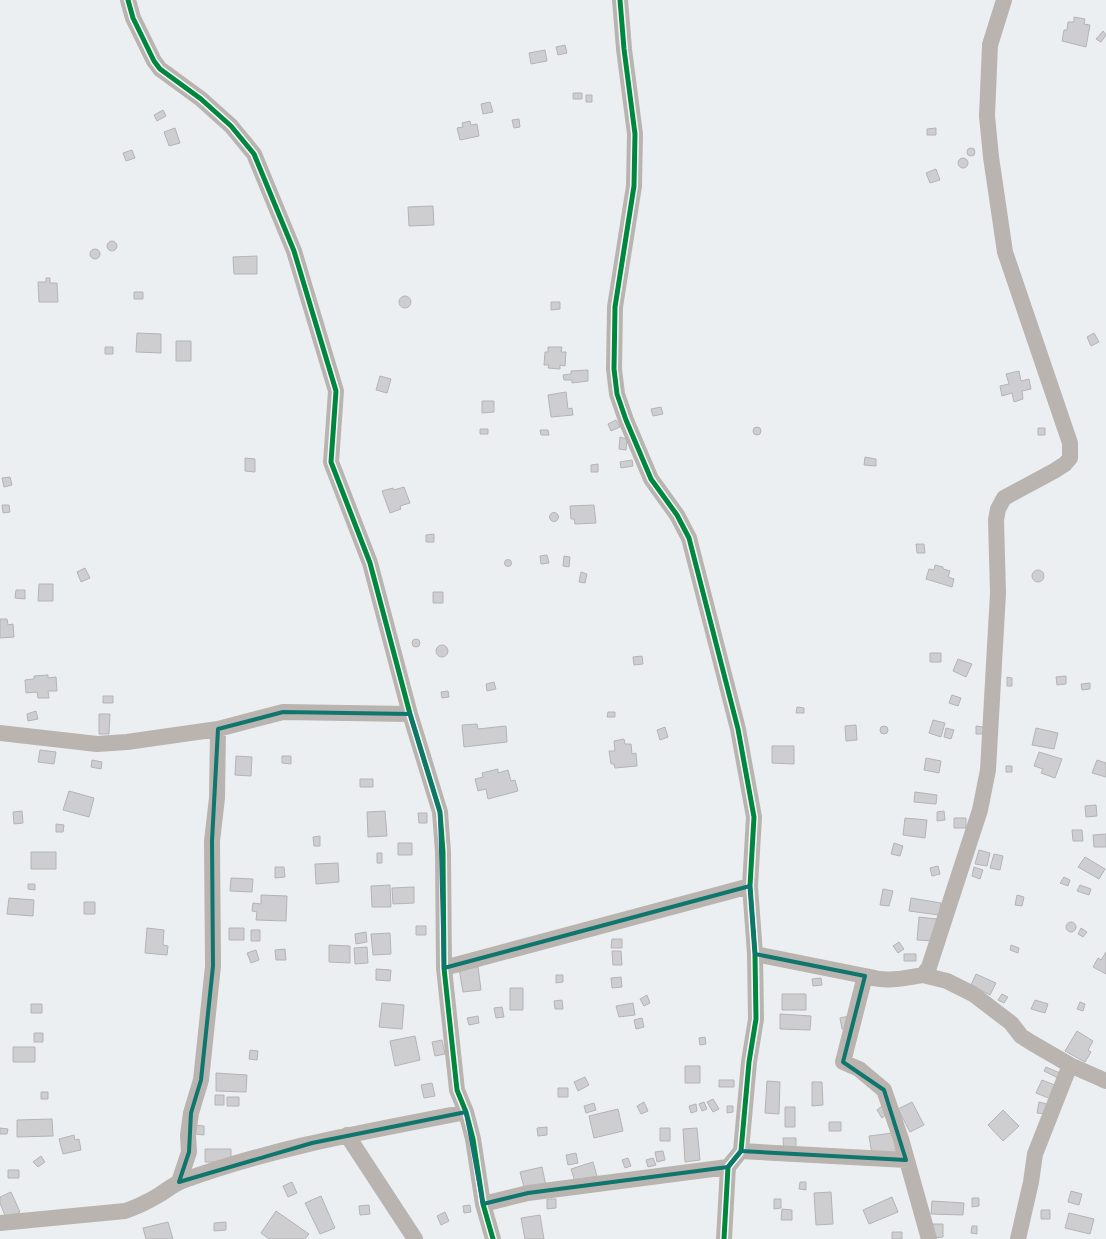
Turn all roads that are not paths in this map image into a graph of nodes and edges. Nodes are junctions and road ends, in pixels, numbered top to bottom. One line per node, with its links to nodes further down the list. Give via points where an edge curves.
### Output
1 (128, 0): 4 (street, via 133,18 160,69 231,126 254,154 294,251 336,391 331,462 370,563)
2 (620, 0): 7 (street, via 635,134 634,186 615,307 617,394 651,479 689,538 738,729 754,817)
3 (1004, 0): 10 (street, via 990,45 987,116 991,157 1005,252 1070,444 1070,458 1054,471 1004,498 998,509 998,593 988,770 980,810 929,966)
4 (410, 714): 5 (street, via 283,712); 9 (street, via 440,812 444,860)
5 (218, 729): 6 (street, via 97,744); 19 (street, via 212,841 213,966 201,1080 191,1113 189,1152)
6 (0, 733)
7 (750, 886): 8 (street); 9 (street)
8 (755, 954): 11 (street); 16 (street, via 756,1019)
9 (444, 968): 14 (street, via 457,1090)
10 (922, 975): 11 (street, via 893,980); 12 (street, via 948,981 973,994 1011,1023 1021,1036)
11 (865, 976): 17 (street, via 843,1062 859,1069 884,1090)
12 (1070, 1065): 13 (street); 26 (street, via 1035,1154 1032,1182)
13 (1106, 1081)
14 (466, 1112): 15 (street); 20 (street)
15 (347, 1135): 19 (street, via 255,1157); 22 (street)
16 (740, 1151): 17 (street); 18 (street)
17 (906, 1160): 25 (street)
18 (728, 1167): 20 (street, via 528,1193); 24 (street)
19 (180, 1182): 21 (street, via 125,1211)
20 (483, 1204): 23 (street)
21 (0, 1223)
22 (415, 1239)
23 (493, 1239)
24 (724, 1239)
25 (928, 1239)
26 (1018, 1239)

